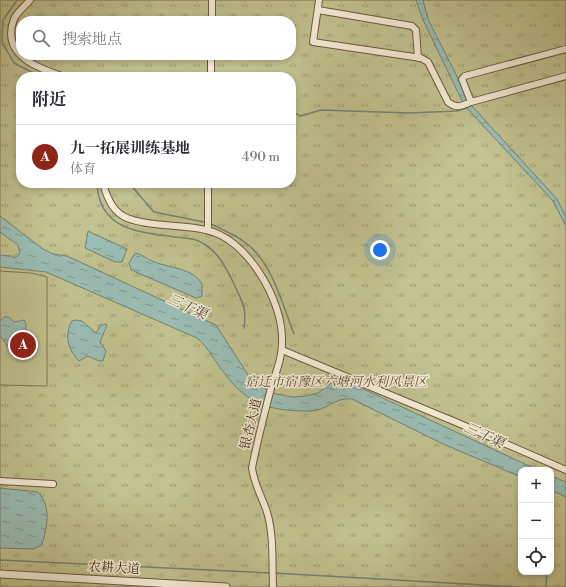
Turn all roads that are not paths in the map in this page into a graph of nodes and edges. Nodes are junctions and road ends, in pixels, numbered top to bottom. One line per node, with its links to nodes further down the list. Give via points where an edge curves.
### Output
1 (30, 0): 5 (street)
2 (212, 0): 6 (street)
3 (319, 0): 4 (street)
4 (318, 10): 10 (street, via 412,26 416,30); 10 (street, via 313,42)
5 (17, 16)
6 (212, 16)
7 (16, 17): 9 (street, via 10,32)
8 (566, 49): 16 (street, via 465,76 463,81)
9 (16, 52)
10 (418, 58): 16 (street, via 428,62 448,102 460,107)
11 (24, 60): 13 (street)
12 (212, 60): 14 (street)
13 (51, 72)
14 (211, 72)
15 (566, 76): 16 (street)
16 (471, 102)
17 (104, 188): 19 (street, 银杏大道, via 105,194 124,217)
18 (208, 188): 19 (street)
19 (208, 230): 20 (street, 银杏大道, via 243,252 263,277 282,326)
20 (282, 350): 21 (street); 26 (street, 银杏大道, via 252,468 270,529)
21 (566, 470)
22 (0, 481): 23 (street)
23 (53, 484)
24 (0, 574): 25 (street, 农耕大道)
25 (226, 587)
26 (272, 587)

